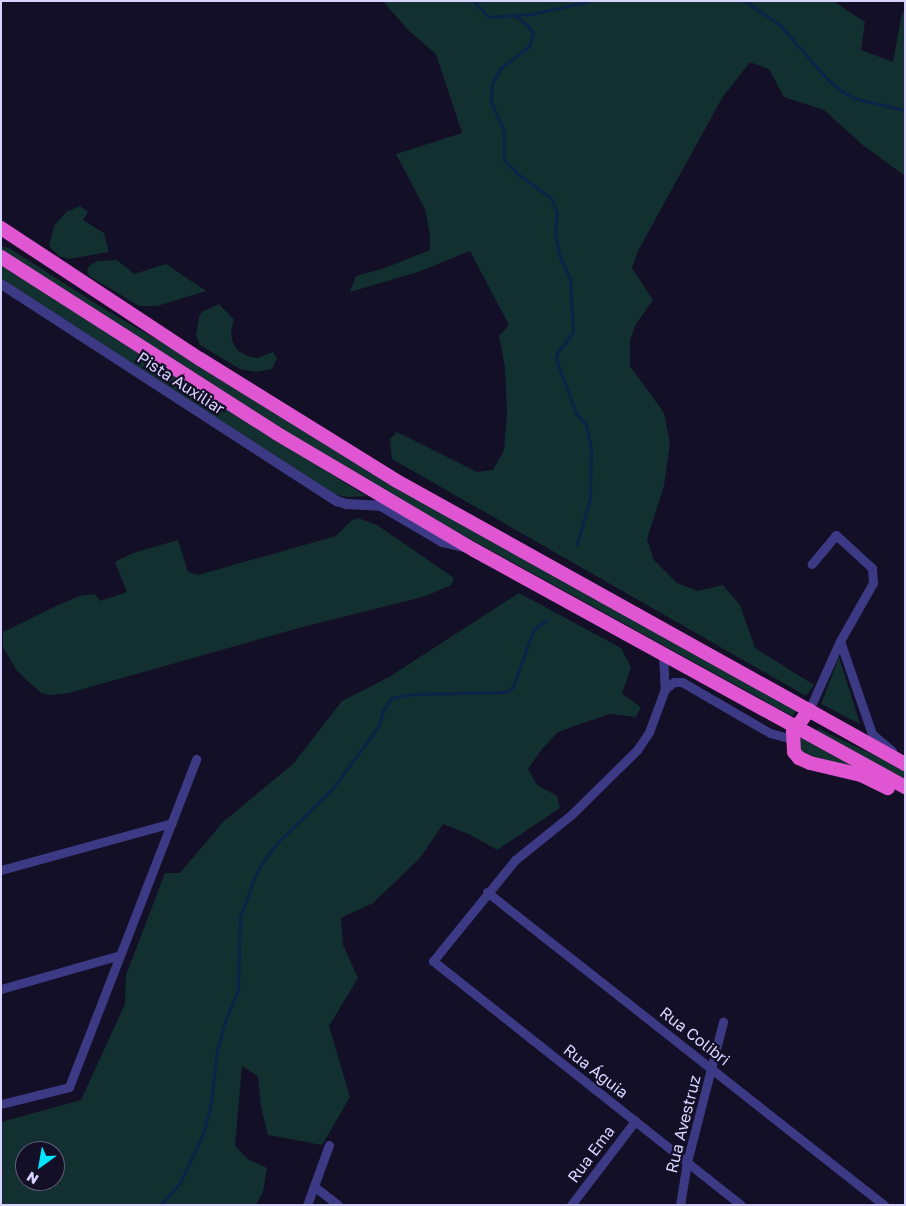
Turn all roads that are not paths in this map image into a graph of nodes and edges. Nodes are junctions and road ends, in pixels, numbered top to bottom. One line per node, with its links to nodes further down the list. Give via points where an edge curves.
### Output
1 (1, 228): 5 (highway)
2 (1, 240): 5 (highway)
3 (1, 257): 6 (highway, via 276,433)
4 (1, 284): 6 (street, Pista Auxiliar, via 336,502 381,506 442,542)
5 (140, 320): 11 (highway, via 395,480)
6 (474, 550): 9 (highway)
7 (812, 564): 8 (street, via 836,535 872,568 873,584)
8 (840, 641): 11 (street); 14 (street, via 872,734)
9 (662, 655): 10 (street); 12 (highway)
10 (665, 689): 12 (street, via 674,682 682,682 770,733); 19 (street, via 649,732 637,750 572,814 515,860)
11 (809, 710): 12 (highway); 14 (highway)
12 (796, 729): 14 (highway, via 808,720); 15 (highway); 16 (highway, via 794,752 800,758 861,775)
13 (196, 759): 17 (street)
14 (905, 763)
15 (905, 787)
16 (905, 795)
17 (172, 823): 18 (street); 20 (street)
18 (1, 870)
19 (487, 892): 23 (street, Rua Colibri); 25 (street, Rua Águia, via 433,961)
20 (120, 955): 21 (street); 24 (street, via 69,1087)
21 (1, 989)
22 (723, 1022): 23 (street, Rua Avestruz)
23 (712, 1069): 27 (street, Rua Avestruz); 34 (street, Rua Colibri)
24 (1, 1104)
25 (635, 1121): 27 (street, Rua Águia); 31 (street, Rua Ema)
26 (328, 1145): 28 (street)
27 (687, 1162): 32 (street, Rua Avestruz); 33 (street, Rua Águia)
28 (315, 1187): 29 (street); 30 (street)
29 (307, 1205)
30 (338, 1205)
31 (571, 1205)
32 (680, 1205)
33 (741, 1205)
34 (884, 1205)

